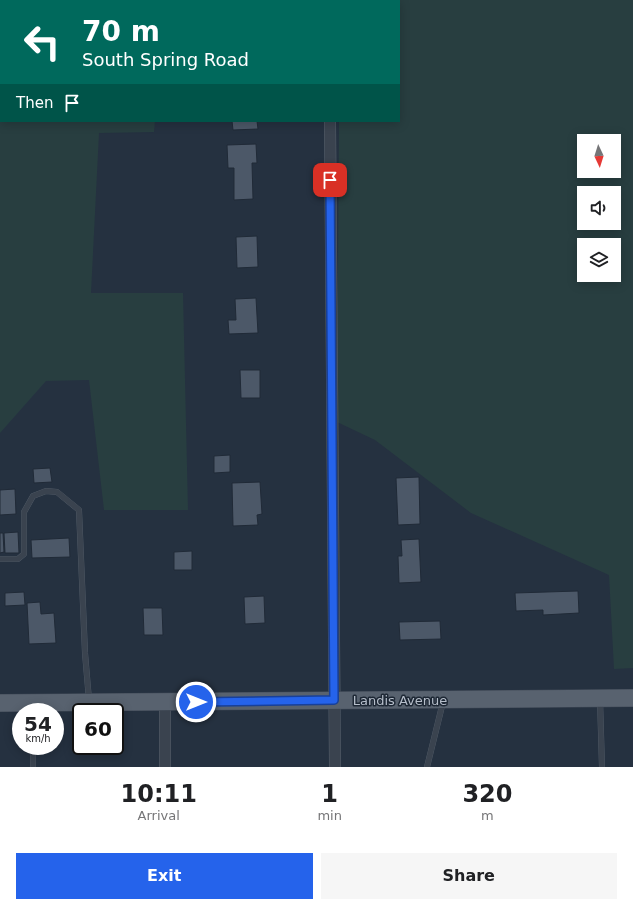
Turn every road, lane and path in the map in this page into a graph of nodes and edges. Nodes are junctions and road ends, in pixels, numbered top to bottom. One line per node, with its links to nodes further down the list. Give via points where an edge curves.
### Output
1 (330, 122): 5 (street)
2 (0, 560): 9 (lane, via 18,559 24,554 24,512 33,496 46,491 57,492 79,510)
3 (633, 698): 4 (main road, Landis Avenue)
4 (600, 699): 6 (main road, Landis Avenue); 16 (lane)
5 (334, 700): 6 (main road, Landis Avenue); 7 (main road, Landis Avenue); 14 (street)
6 (444, 700): 15 (lane)
7 (165, 702): 9 (main road, Landis Avenue); 13 (street)
8 (0, 703): 10 (main road, Landis Avenue)
9 (89, 703)
10 (72, 704)
11 (33, 755): 12 (lane)
12 (33, 767)
13 (164, 767)
14 (335, 767)
15 (427, 767)
16 (602, 767)

